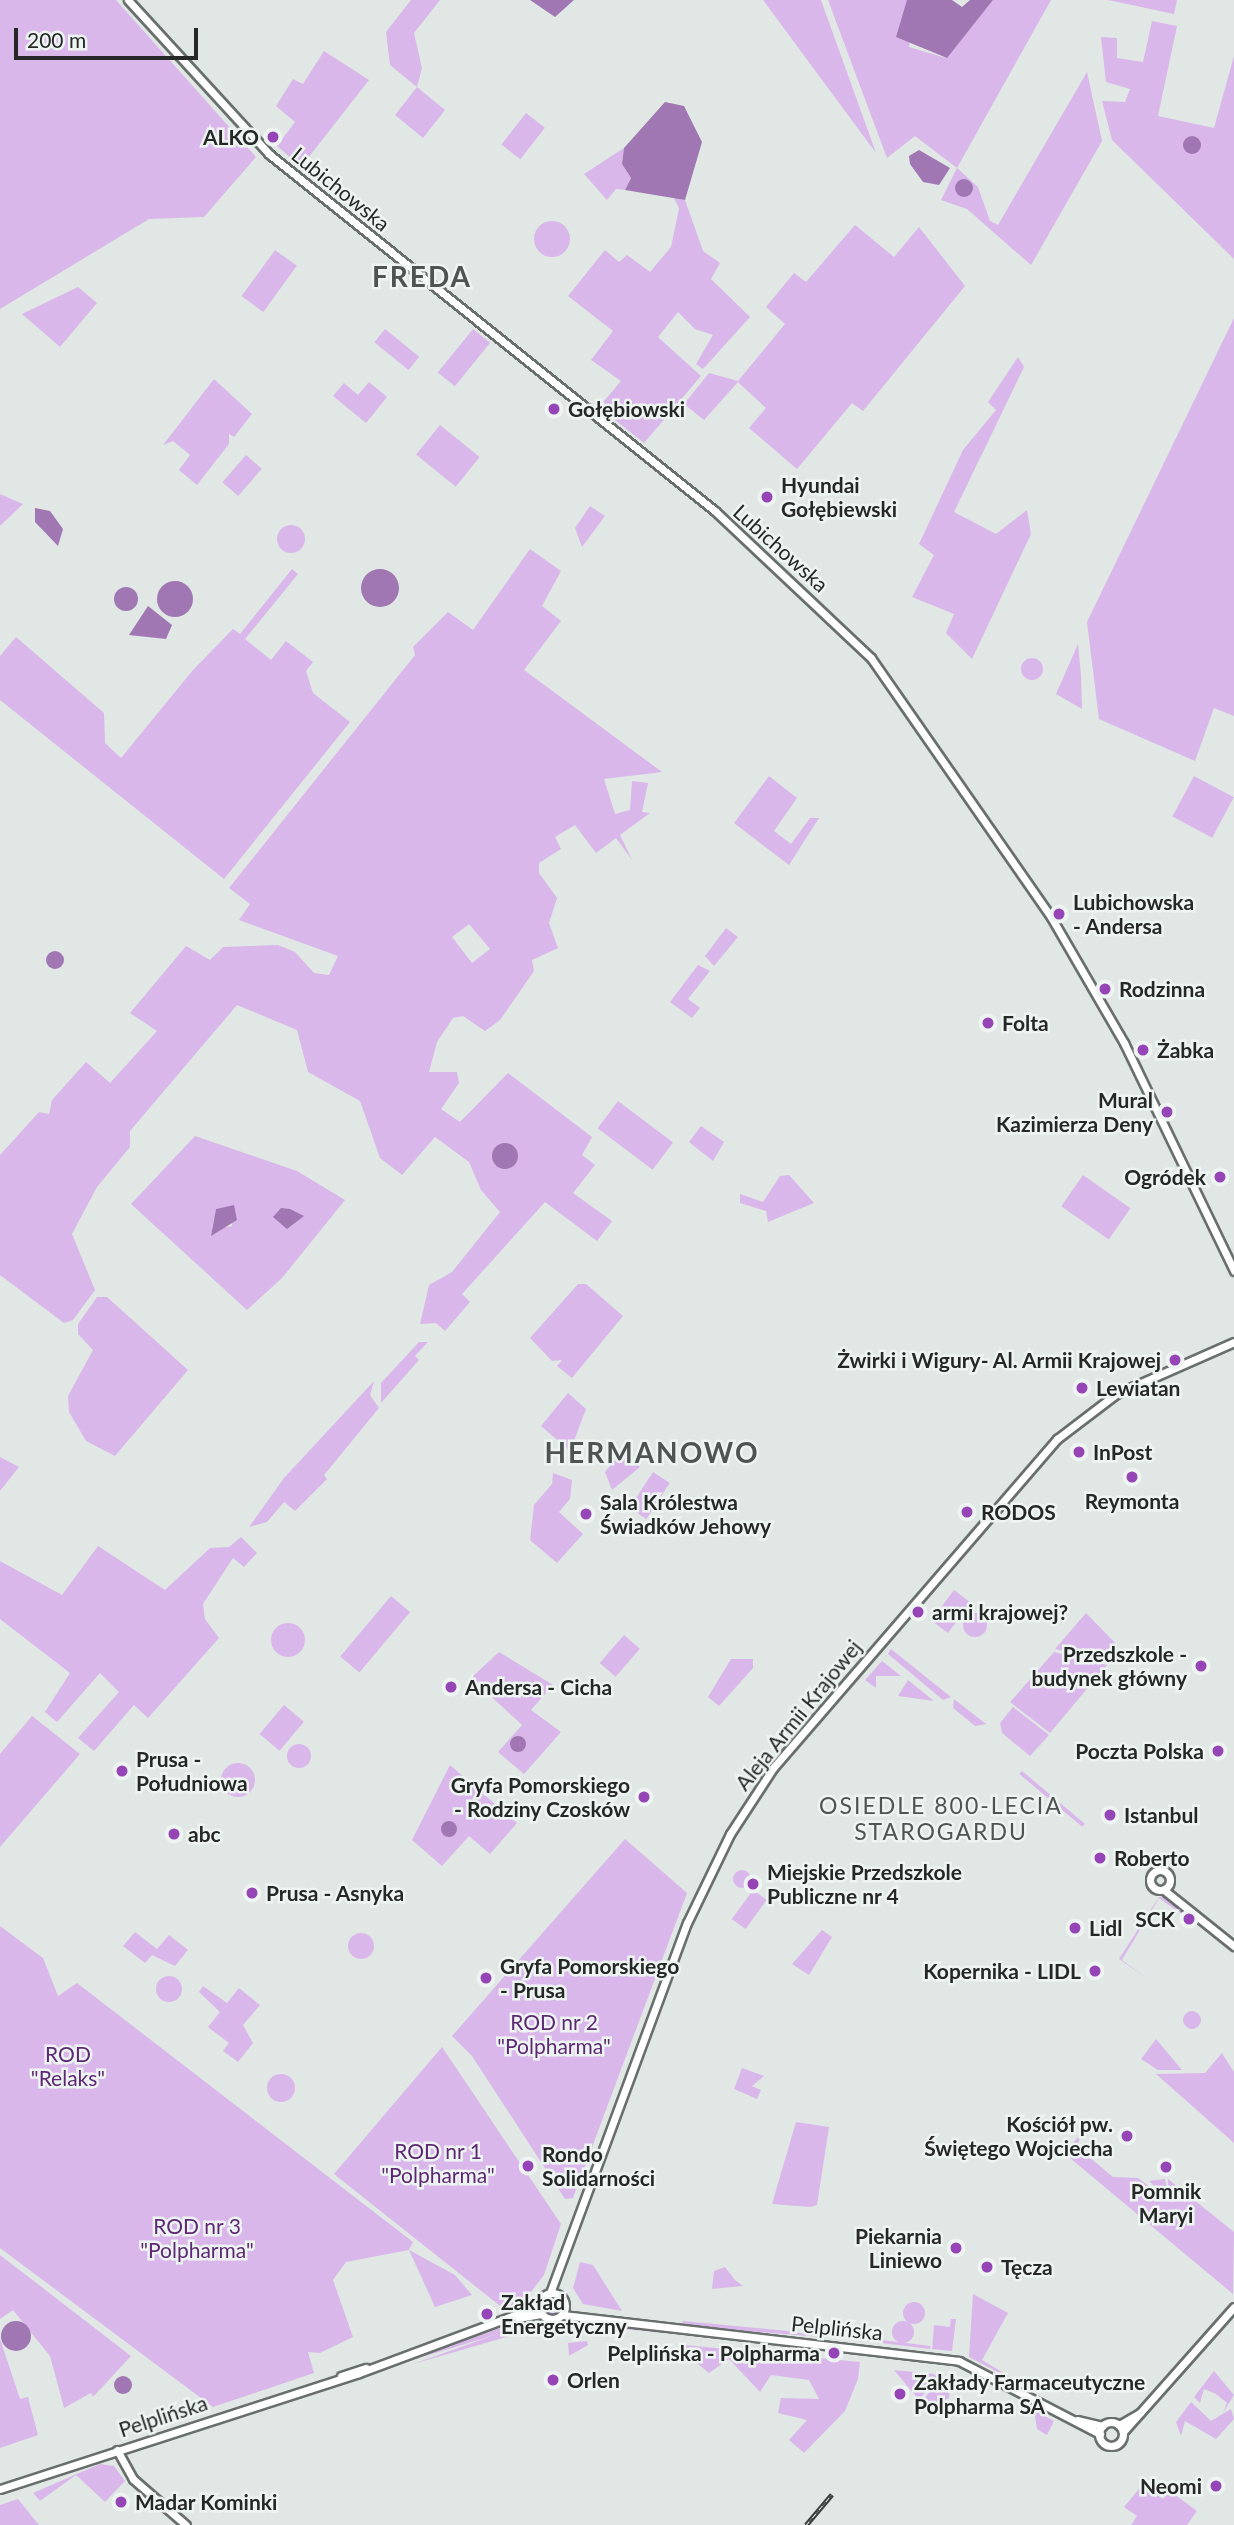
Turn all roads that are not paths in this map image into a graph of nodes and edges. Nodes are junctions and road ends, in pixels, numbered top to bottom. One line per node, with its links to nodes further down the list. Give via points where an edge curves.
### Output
1 (128, 0): 2 (street, Lubichowska, via 269,154 715,512 871,658 1051,917 1124,1043)
2 (1234, 1272)
3 (1234, 1340): 6 (street, Aleja Armii Krajowej, via 1116,1394 1057,1439 757,1791 687,1923)
4 (1167, 1887): 5 (street)
5 (1234, 1945)
6 (554, 2294): 8 (street); 9 (street)
7 (1234, 2307): 10 (street, via 1157,2400)
8 (540, 2310): 9 (street, via 553,2320); 12 (street, Pelplińska)
9 (564, 2311): 11 (street, Pelplińska, via 959,2361)
10 (1121, 2428): 11 (street); 11 (street, via 1115,2445)
11 (1101, 2430)
12 (117, 2450): 13 (street, Pelplińska); 14 (street, via 134,2479)
13 (0, 2489)
14 (186, 2525)

